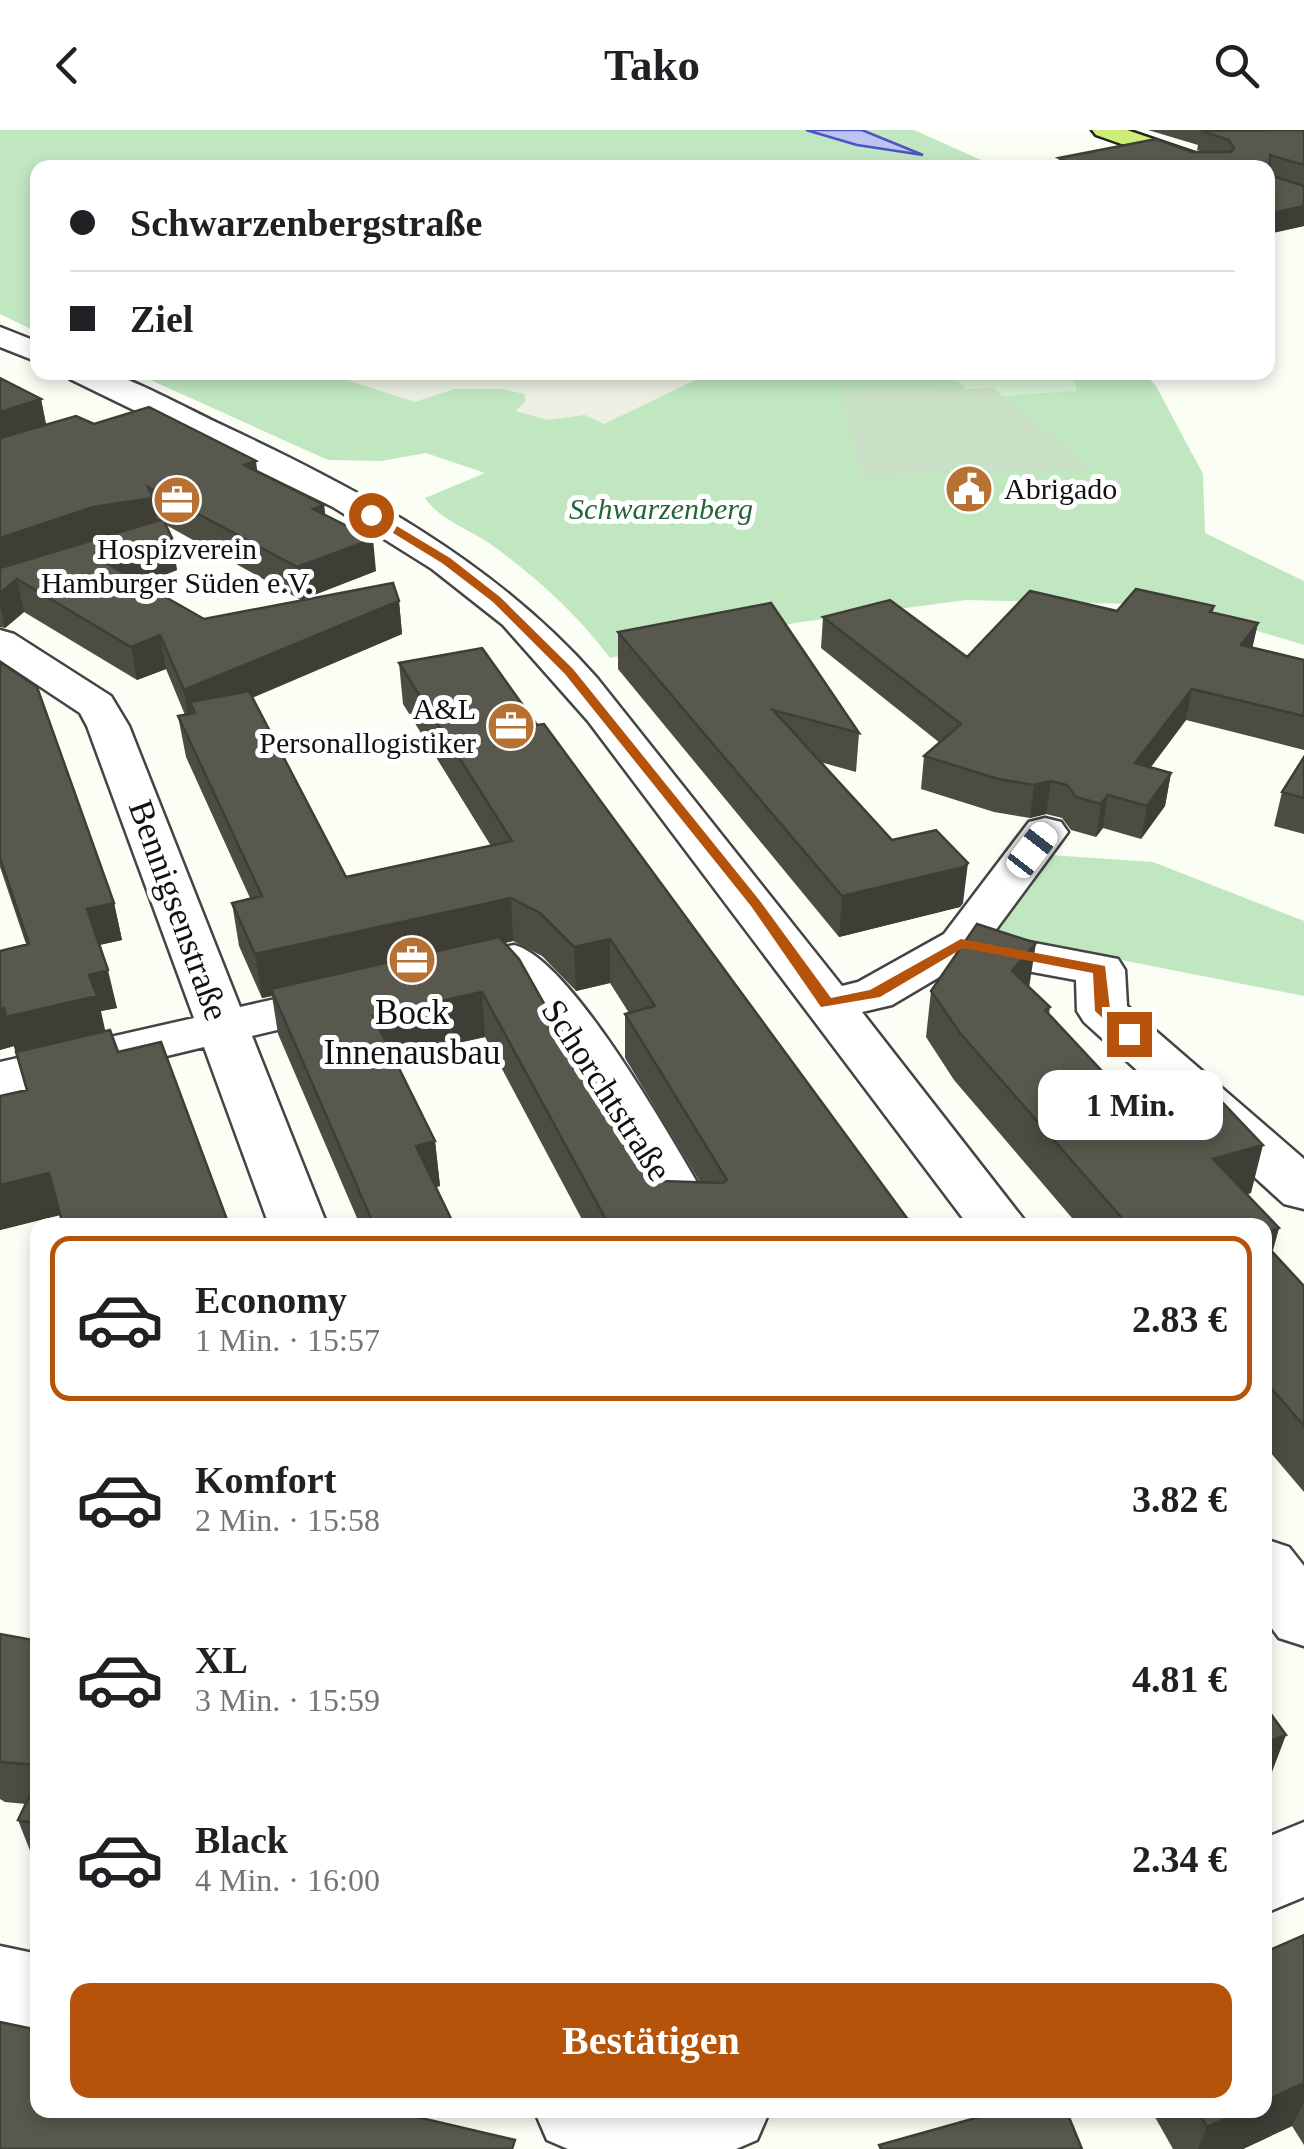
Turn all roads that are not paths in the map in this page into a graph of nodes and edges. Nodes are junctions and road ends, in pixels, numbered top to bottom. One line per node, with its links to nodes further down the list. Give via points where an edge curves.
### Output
1 (1104, 130): 2 (main road)
2 (1192, 160)
3 (0, 336): 4 (street)
4 (30, 349)
5 (98, 380): 6 (street)
6 (158, 408): 7 (street); 12 (street, via 389,524 496,599 569,672 756,904)
7 (107, 424)
8 (0, 642): 9 (street, Bennigsenstraße)
9 (18, 673): 13 (street, Bennigsenstraße, via 96,705)
10 (1046, 832): 11 (street)
11 (961, 944): 12 (street, via 874,994); 15 (street, via 1100,970 1102,1011)
12 (827, 1004): 18 (street)
13 (222, 1027): 14 (street); 16 (street, Bennigsenstraße); 17 (street, Schorchtstraße, via 514,960 566,1016)
14 (0, 1079)
15 (1304, 1190)
16 (295, 1218)
17 (689, 1218)
18 (994, 1218)
19 (1272, 1576): 20 (street)
20 (1304, 1617)
21 (1304, 1858): 22 (street)
22 (1272, 1874)
23 (0, 1986): 24 (street)
24 (30, 1992)
25 (636, 2118): 26 (street)
26 (688, 2125)

